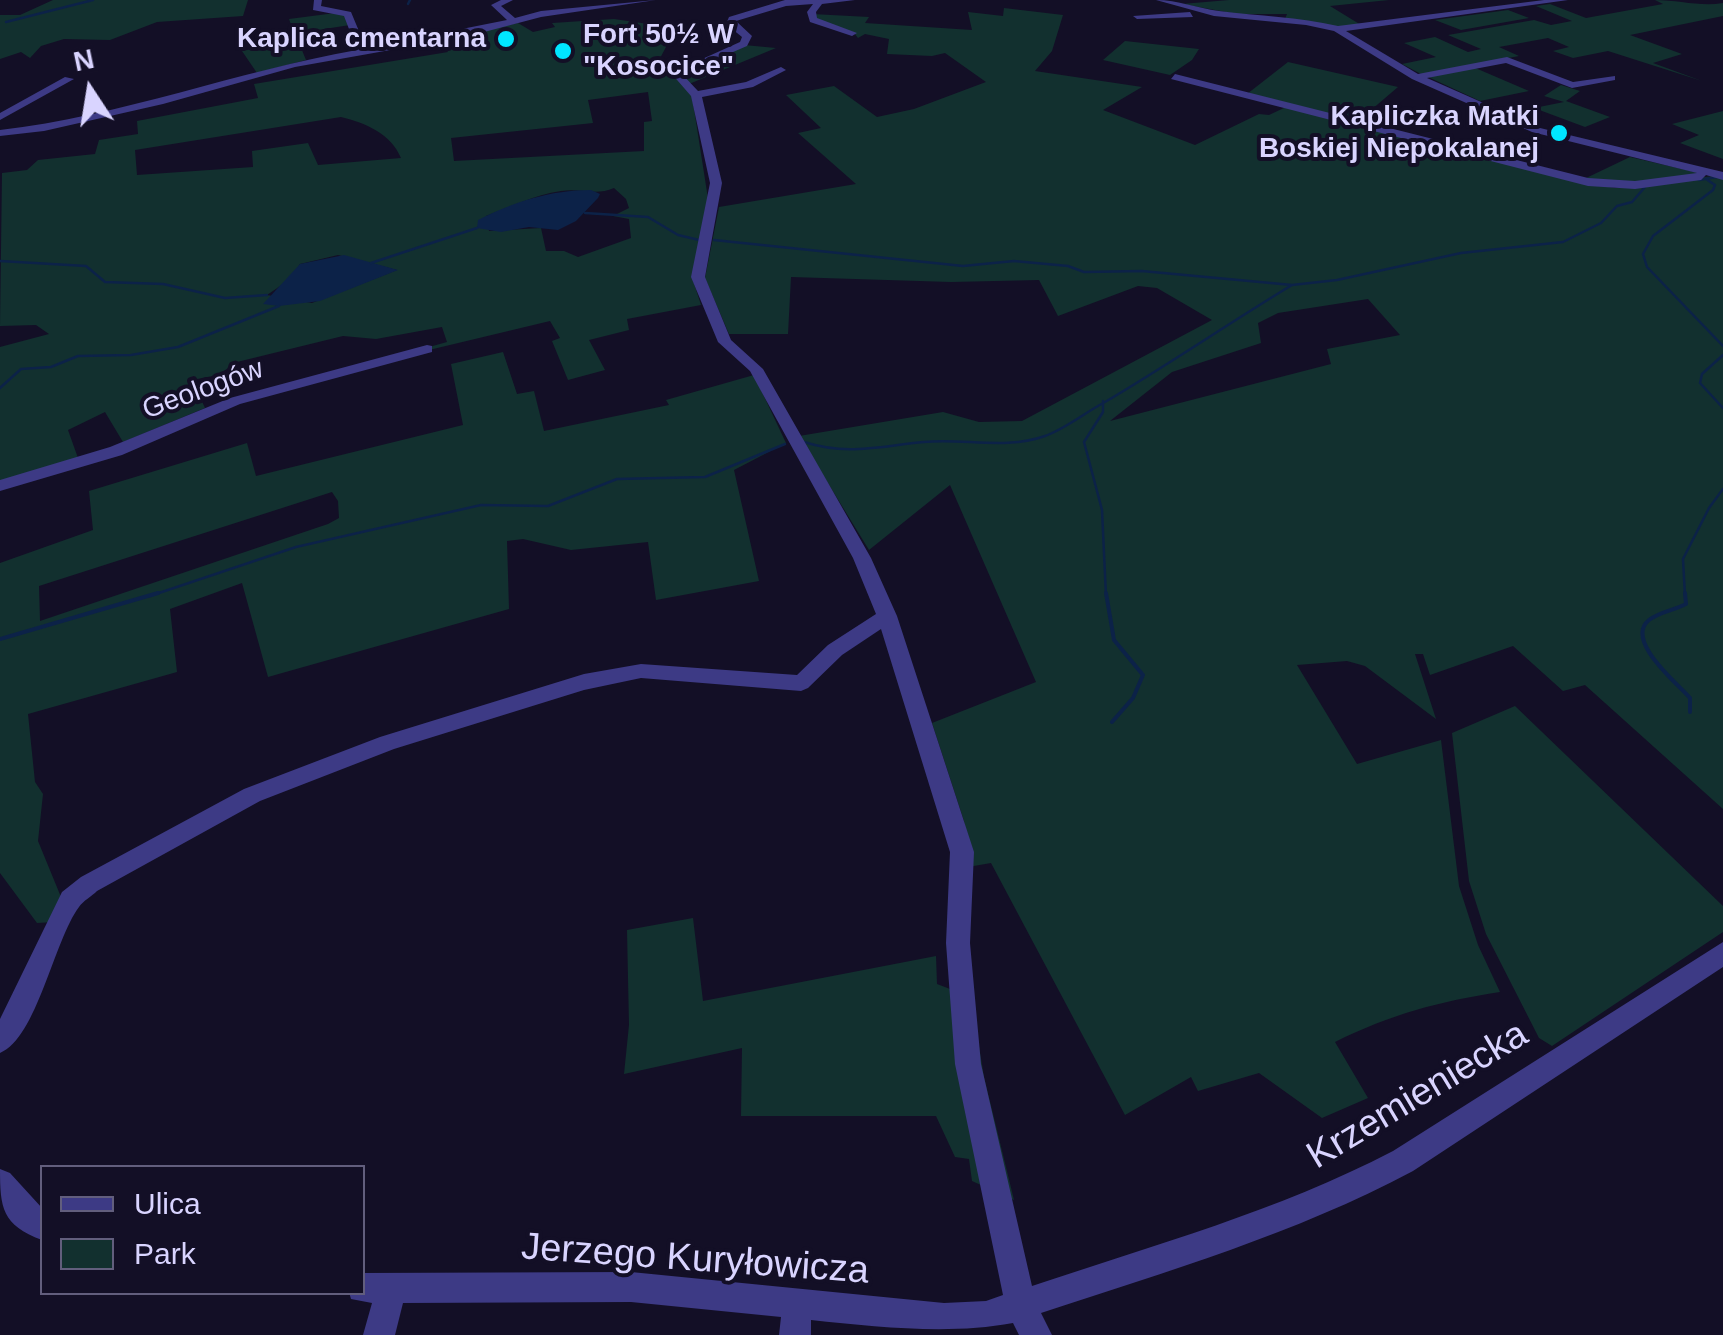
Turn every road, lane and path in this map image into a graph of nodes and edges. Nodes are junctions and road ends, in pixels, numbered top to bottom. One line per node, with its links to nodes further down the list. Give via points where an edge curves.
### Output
1 (318, 0): 13 (street, via 316,8 348,14)
2 (510, 0): 10 (street, via 495,6)
3 (652, 0): 10 (street)
4 (851, 0): 7 (street)
5 (1160, 0): 8 (street)
6 (1564, 0): 11 (street)
7 (820, 1): 12 (street, via 813,20); 19 (street, via 778,4 732,19 748,36 744,44 676,73)
8 (1214, 13): 9 (street); 11 (street)
9 (1138, 16)
10 (514, 22): 13 (street)
11 (1337, 29): 16 (street)
12 (852, 33)
13 (362, 50): 21 (street, via 83,120)
14 (782, 70): 19 (street, via 749,85)
15 (1175, 77): 22 (street, via 1588,182 1635,185)
16 (1416, 77): 17 (street, via 1507,60 1572,85); 22 (street, via 1560,138)
17 (1611, 78)
18 (69, 79): 20 (street)
19 (696, 94): 25 (street, via 716,183 698,277 726,342 756,368)
20 (0, 117)
21 (0, 133)
22 (1719, 174)
23 (426, 349): 24 (street, Geologów, via 235,401 116,451)
24 (0, 486)
25 (887, 616): 27 (street, via 835,650 801,683 641,671 584,682 388,742 252,795 70,900 16,1020); 31 (street, via 962,852 958,943 968,1064)
26 (1723, 952): 31 (street, Krzemieniecka, via 1352,1188)
27 (0, 1040)
28 (0, 1183): 29 (street)
29 (40, 1224)
30 (377, 1288): 32 (street, Jerzego Kuryłowicza, via 631,1288); 33 (street)
31 (1021, 1306): 32 (street, Jerzego Kuryłowicza, via 986,1316); 34 (street)
32 (796, 1320)
33 (379, 1335)
34 (1036, 1335)

